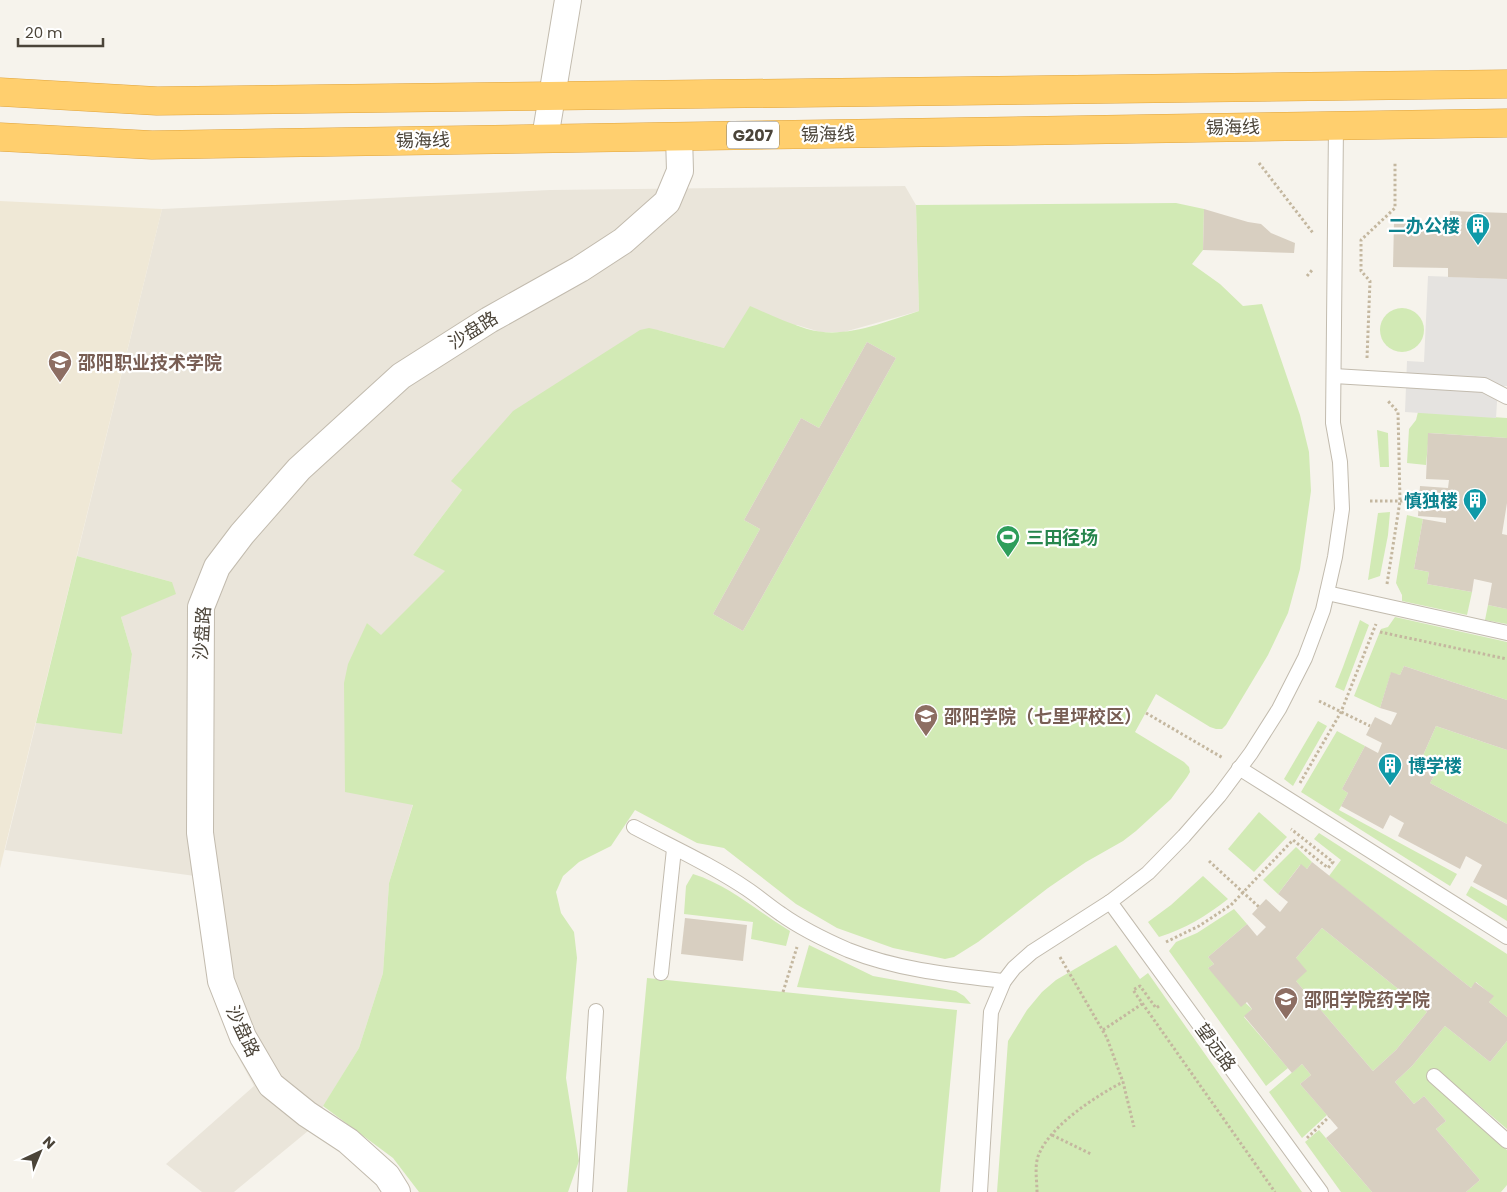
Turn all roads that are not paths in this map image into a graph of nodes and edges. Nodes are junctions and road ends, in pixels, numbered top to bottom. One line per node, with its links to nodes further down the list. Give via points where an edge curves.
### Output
1 (568, 0): 5 (street)
2 (1507, 84): 3 (highway)
3 (1336, 86): 5 (highway); 7 (highway)
4 (0, 92): 5 (highway, via 156,101)
5 (552, 96): 10 (street)
6 (1507, 123): 7 (highway, 锡海线 / G207)
7 (1336, 126): 8 (highway, 锡海线 / G207); 11 (lane)
8 (679, 136): 10 (highway, 锡海线 / G207); 25 (street, 沙盘路, via 680,171 667,202 623,241 401,376 300,469 242,534 217,567 201,608 200,833 221,981 243,1037 271,1085 307,1114 348,1140 387,1176)
9 (0, 137): 10 (highway, 锡海线 / G207, via 152,144)
10 (545, 138)
11 (1334, 376): 12 (lane, via 1484,385); 13 (lane, via 1333,423 1340,462 1342,509)
12 (1507, 396)
13 (1327, 593): 14 (lane); 15 (lane, via 1324,610 1305,658 1279,708)
14 (1507, 633)
15 (1240, 768): 18 (lane, via 1219,796 1148,873); 19 (lane)
16 (634, 827): 17 (lane)
17 (674, 848): 20 (lane); 21 (lane, via 747,889 815,935 848,950 882,962 935,973)
18 (1110, 902): 21 (lane, via 1032,952); 28 (lane, 望远路)
19 (1507, 937)
20 (661, 973)
21 (1004, 981): 27 (lane, via 991,1012)
22 (596, 1011): 26 (lane)
23 (1434, 1076): 24 (lane)
24 (1507, 1141)
25 (397, 1192)
26 (585, 1192)
27 (980, 1192)
28 (1321, 1192)

